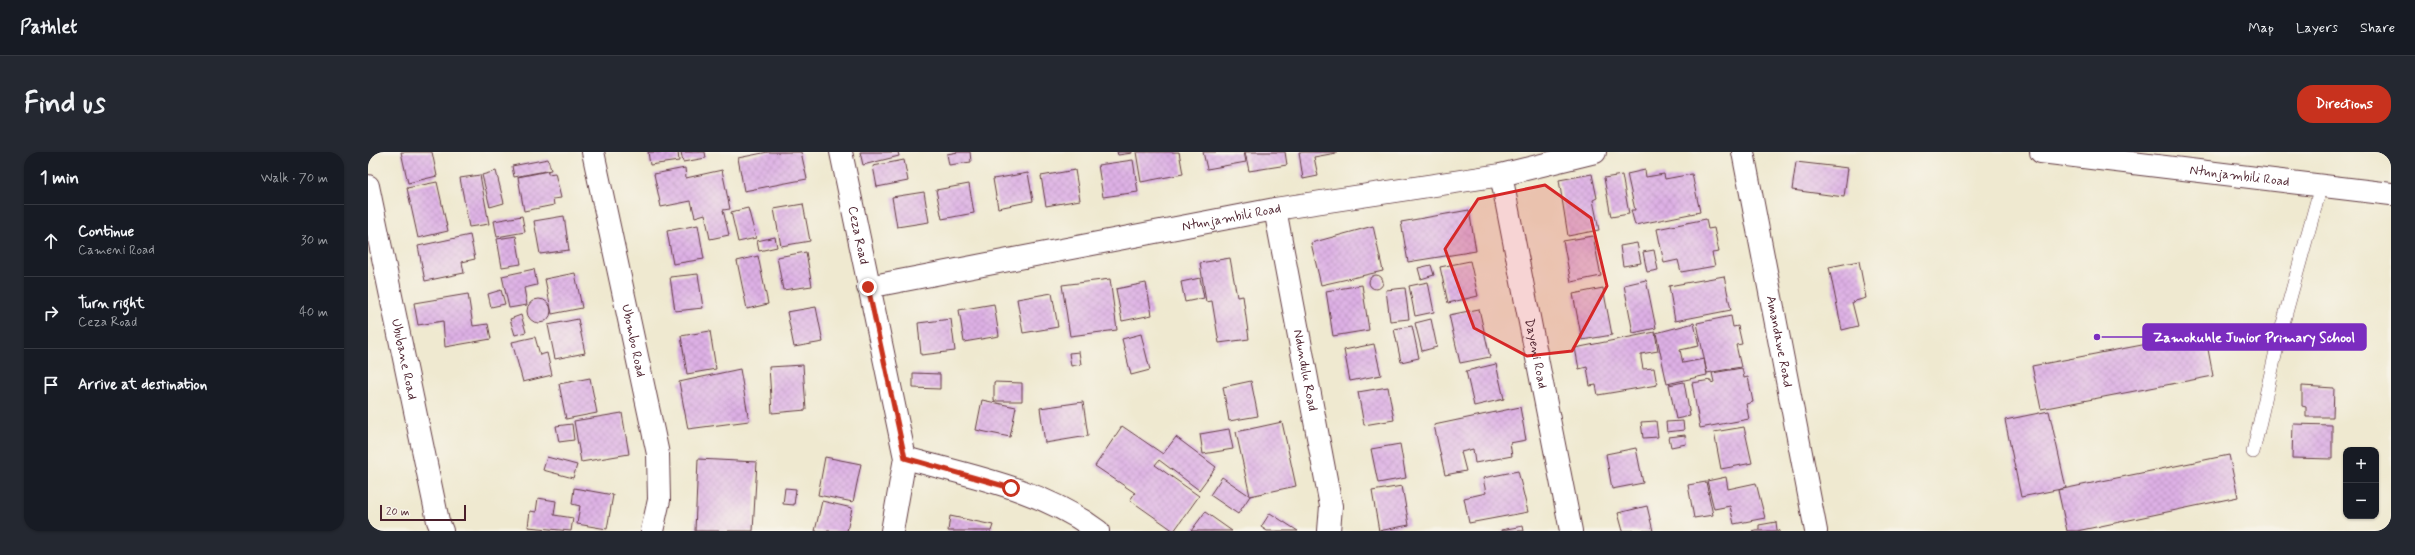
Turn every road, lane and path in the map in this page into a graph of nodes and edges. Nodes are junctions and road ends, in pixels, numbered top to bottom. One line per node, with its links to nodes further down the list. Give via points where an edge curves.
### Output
1 (593, 152): 15 (street, Ubombo Road, via 658,454 659,500)
2 (840, 152): 11 (street, Ceza Road)
3 (1595, 152): 6 (street, Ntunjambili Road)
4 (1743, 152): 20 (street, Amandawe Road)
5 (2041, 152): 8 (street, Ntunjambili Road)
6 (1501, 175): 10 (street, Ntunjambili Road); 19 (street, Dayeni Road)
7 (368, 186): 14 (street, Ububane Road)
8 (2321, 186): 9 (street, Ntunjambili Road); 12 (lane, via 2279,338)
9 (2391, 194)
10 (1275, 209): 11 (street, Ntunjambili Road); 18 (street, Ndundulu Road, via 1331,506)
11 (868, 287): 13 (street, Ceza Road)
12 (2252, 452)
13 (905, 458): 16 (street, Ceza Road); 17 (street, via 1011,488 1052,503)
14 (442, 531)
15 (652, 531)
16 (892, 531)
17 (1098, 531)
18 (1329, 531)
19 (1571, 531)
20 (1816, 531)

